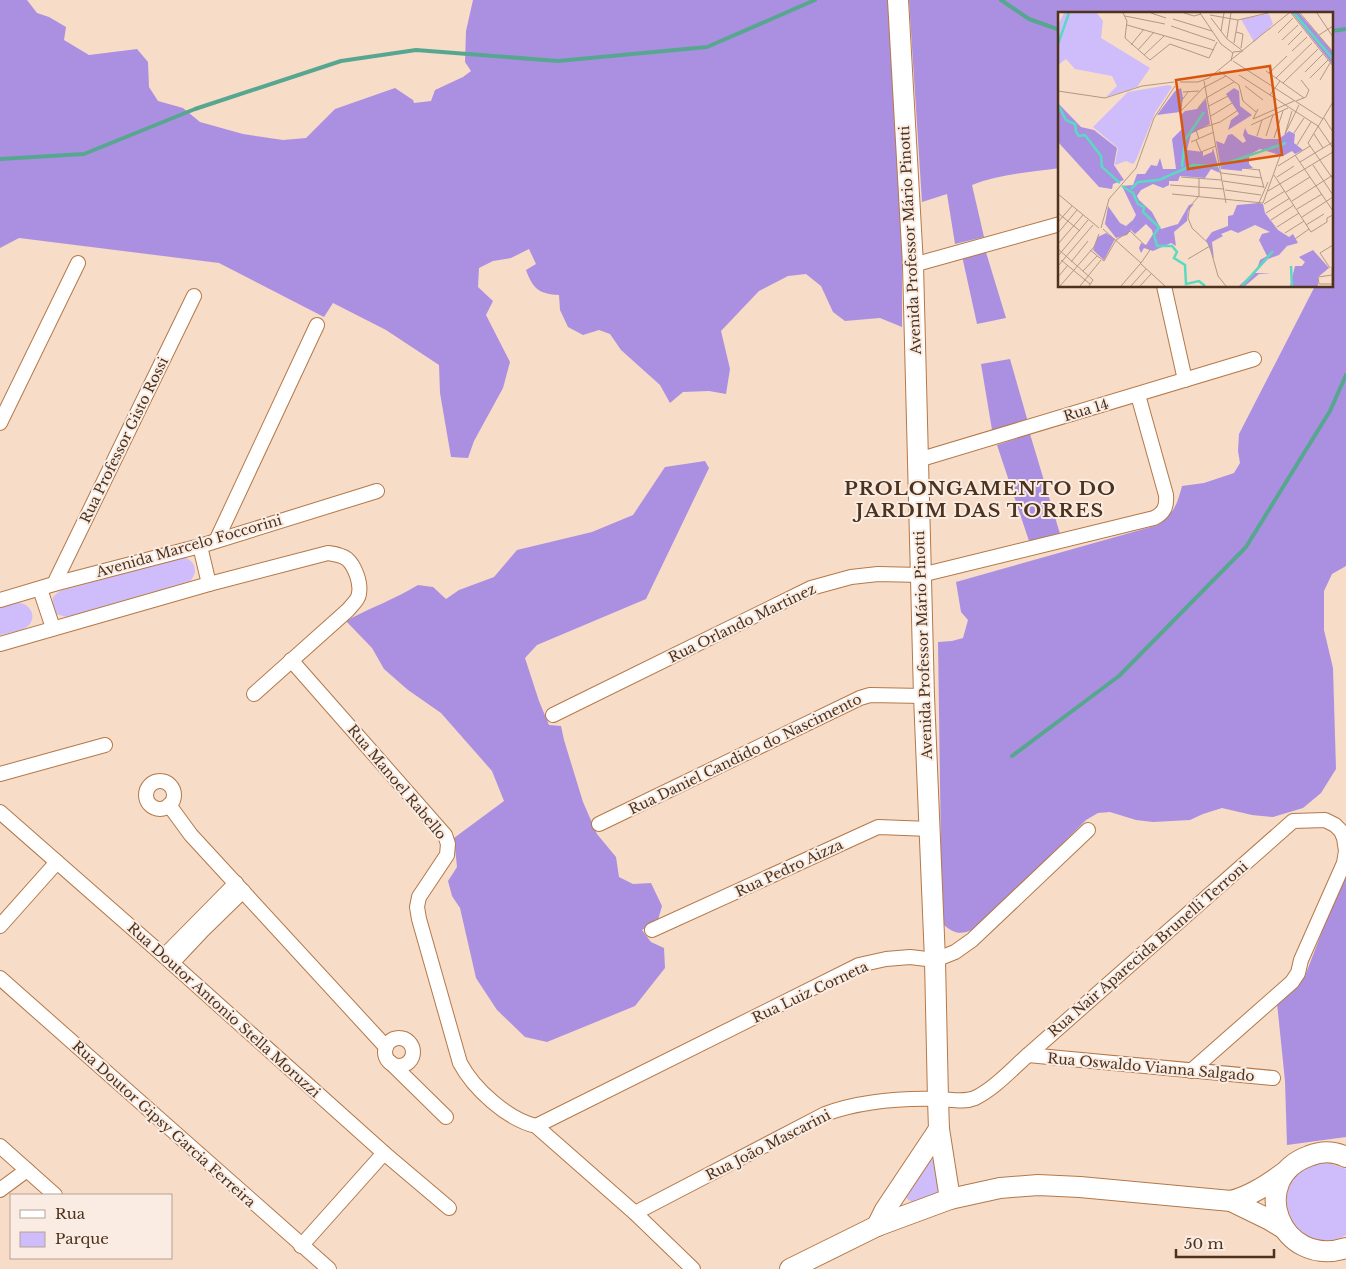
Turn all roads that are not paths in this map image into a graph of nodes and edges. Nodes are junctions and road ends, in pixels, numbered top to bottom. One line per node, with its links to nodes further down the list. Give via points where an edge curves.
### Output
1 (898, 0): 4 (street, Avenida Professor Mário Pinotti)
2 (1058, 225): 4 (street)
3 (78, 263): 11 (street)
4 (912, 266): 12 (street, Avenida Professor Mário Pinotti)
5 (1164, 288): 9 (street)
6 (194, 296): 17 (street, Rua Professor Gisto Rossi)
7 (317, 325): 14 (street)
8 (1254, 359): 9 (street, Rua 14)
9 (1185, 380): 10 (street, Rua 14)
10 (1138, 395): 12 (street, Rua 14); 16 (street, Rua Orlando Martinez, via 1164,485 1167,503 1162,514)
11 (0, 423)
12 (918, 460): 16 (street, Avenida Professor Mário Pinotti)
13 (377, 491): 14 (street, Avenida Marcelo Foccorini)
14 (217, 539): 15 (street, Avenida Marcelo Foccorini)
15 (200, 546): 17 (street, Avenida Marcelo Foccorini); 18 (street)
16 (922, 575): 25 (street, Avenida Professor Mário Pinotti); 26 (street, Rua Orlando Martinez, via 851,577 811,588)
17 (54, 584): 19 (street, Avenida Marcelo Foccorini)
18 (209, 584): 21 (street); 23 (street, via 328,553 348,560 357,576 360,593 357,599)
19 (40, 589): 20 (street, Avenida Marcelo Foccorini); 21 (street)
20 (0, 600)
21 (53, 628): 22 (street)
22 (0, 644)
23 (291, 660): 24 (street); 51 (street, Rua Manoel Rabello, via 445,835 447,855 419,897 417,906 460,1063 474,1085 507,1112 524,1123)
24 (254, 694)
25 (924, 696): 31 (street, Rua Daniel Candido do Nascimento, via 870,695 860,698); 32 (street, Avenida Professor Mário Pinotti)
26 (553, 715)
27 (105, 745): 28 (street)
28 (0, 774)
29 (169, 806): 36 (street)
30 (0, 812): 35 (street, Rua Doutor Antonio Stella Moruzzi)
31 (599, 824)
32 (930, 829): 38 (street, Rua Pedro Aizza, via 878,827); 40 (street, Avenida Professor Mário Pinotti)
33 (1088, 830): 40 (street, via 972,940)
34 (1346, 851): 44 (street, Rua Nair Aparecida Brunelli Terroni, via 1344,838 1335,825 1325,820 1292,821); 46 (street, via 1344,863 1292,982)
35 (57, 862): 37 (street); 39 (street, Rua Doutor Antonio Stella Moruzzi)
36 (239, 888): 39 (street, via 203,930); 42 (street)
37 (0, 926)
38 (652, 930)
39 (168, 960): 55 (street, Rua Doutor Antonio Stella Moruzzi)
40 (935, 960): 49 (street, Avenida Professor Mário Pinotti); 51 (street, Rua Luiz Corneta, via 910,957 859,966)
41 (0, 978): 66 (street, Rua Doutor Gipsy Garcia Ferreira)
42 (386, 1047): 43 (street, via 399,1038 409,1042); 45 (street)
43 (413, 1052): 45 (street, via 404,1064); 48 (street)
44 (1028, 1055): 46 (street, Rua Oswaldo Vianna Salgado); 49 (street, Rua Nair Aparecida Brunelli Terroni, via 974,1098 961,1101)
45 (389, 1062): 48 (street)
46 (1192, 1071): 47 (street, Rua Oswaldo Vianna Salgado)
47 (1273, 1078)
48 (419, 1090): 50 (street)
49 (938, 1099): 52 (street, Avenida Professor Mário Pinotti); 63 (street, Rua João Mascarini, via 862,1103 824,1114)
50 (446, 1117)
51 (536, 1126): 63 (street, Rua Manoel Rabello)
52 (939, 1128): 60 (street, Avenida Professor Mário Pinotti); 64 (street)
53 (0, 1146): 56 (street)
54 (1344, 1153): 57 (street, via 1318,1152 1300,1159)
55 (384, 1154): 62 (street, Rua Doutor Antonio Stella Moruzzi); 66 (street)
56 (27, 1170): 58 (street); 59 (street)
57 (1285, 1172): 61 (street, via 1259,1189); 65 (street, via 1277,1190 1276,1210)
58 (0, 1190)
59 (54, 1194)
60 (950, 1200): 61 (street, via 1000,1188 1038,1185); 64 (street)
61 (1230, 1200): 65 (street)
62 (449, 1208)
63 (635, 1213): 69 (street, Rua Manoel Rabello)
64 (877, 1226): 70 (street)
65 (1282, 1228): 67 (street, via 1296,1243 1314,1251 1334,1252)
66 (302, 1246): 68 (street, Rua Doutor Gipsy Garcia Ferreira)
67 (1346, 1248)
68 (329, 1269)
69 (693, 1269)
70 (790, 1269)

